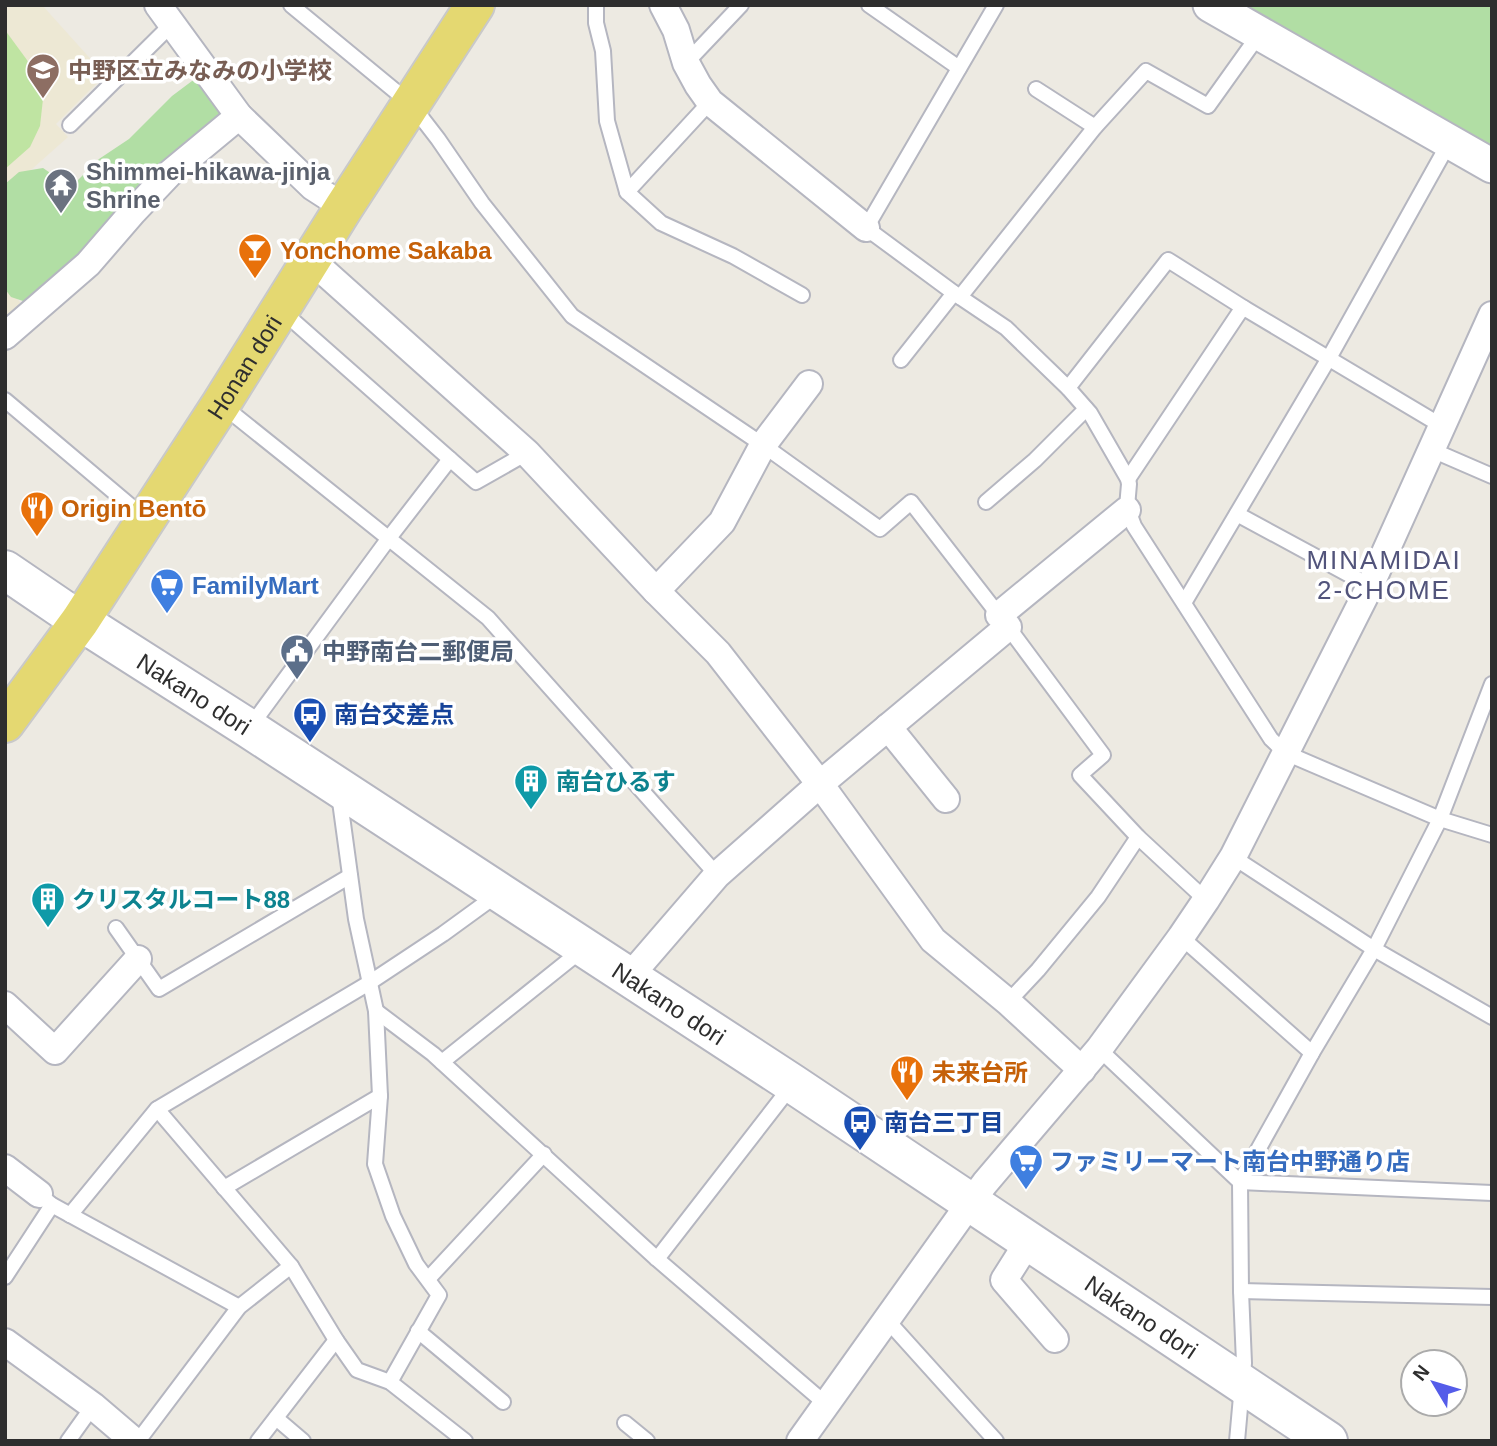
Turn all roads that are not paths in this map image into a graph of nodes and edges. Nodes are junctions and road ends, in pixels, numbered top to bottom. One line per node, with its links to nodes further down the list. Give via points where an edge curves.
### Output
1 (290, 5): 15 (lane)
2 (475, 5): 15 (main road, Honan dori)
3 (596, 5): 21 (lane, via 596,23 605,36 607,121)
4 (741, 5): 11 (lane)
5 (869, 5): 12 (lane)
6 (996, 5): 12 (lane)
7 (1210, 5): 19 (street)
8 (659, 7): 11 (street, via 676,30)
9 (166, 12): 16 (street); 17 (lane)
10 (1253, 43): 18 (lane, via 1208,106 1146,71)
11 (686, 63): 14 (street)
12 (959, 68): 23 (lane)
13 (1037, 89): 18 (lane)
14 (710, 102): 21 (lane); 23 (street)
15 (411, 104): 22 (main road, Honan dori); 39 (lane, via 572,316)
16 (239, 116): 22 (street, via 313,187); 30 (street, via 169,174 88,264)
17 (70, 125)
18 (1094, 127): 26 (lane)
19 (1450, 141): 20 (street); 31 (lane)
20 (1492, 166)
21 (627, 192): 25 (lane, via 661,223)
22 (344, 207): 24 (main road, Honan dori)
23 (866, 228): 26 (lane)
24 (312, 260): 28 (main road, Honan dori); 40 (street)
25 (802, 295)
26 (957, 295): 32 (lane); 34 (lane, via 1006,328)
27 (1244, 308): 31 (lane); 34 (lane, via 1168,260); 43 (lane)
28 (280, 309): 36 (main road, Honan dori); 41 (lane)
29 (1492, 315): 38 (street)
30 (5, 336)
31 (1329, 358): 38 (lane); 46 (lane)
32 (901, 360)
33 (809, 384): 39 (street)
34 (1068, 388): 37 (lane)
35 (5, 400): 47 (lane)
36 (221, 404): 47 (main road, Honan dori); 48 (lane)
37 (1086, 409): 43 (lane); 44 (lane)
38 (1437, 438): 42 (lane); 50 (street)
39 (763, 444): 51 (street, via 722,522); 54 (lane, via 880,529 911,502)
40 (527, 453): 41 (lane, via 476,482); 51 (street)
41 (450, 459): 48 (lane)
42 (1492, 476)
43 (1128, 479): 45 (lane)
44 (986, 502)
45 (1127, 510): 52 (lane); 54 (street)
46 (1237, 514): 50 (lane); 52 (lane)
47 (147, 520): 53 (main road, Honan dori)
48 (389, 538): 58 (lane); 67 (lane, via 488,618)
49 (5, 570): 53 (main road, Nakano dori)
50 (1370, 586): 59 (street)
51 (656, 591): 60 (street, via 718,653)
52 (1184, 603): 59 (lane, via 1271,739)
53 (80, 621): 56 (main road, Honan dori); 58 (main road, Nakano dori)
54 (1003, 621): 57 (street); 65 (lane, via 1103,755 1080,775)
55 (1492, 684): 63 (lane)
56 (5, 723)
57 (888, 727): 60 (street); 62 (street)
58 (248, 728): 61 (main road, Nakano dori)
59 (1286, 752): 63 (lane); 66 (street)
60 (820, 784): 67 (street); 78 (street, via 933,940)
61 (338, 788): 68 (lane); 69 (main road, Nakano dori)
62 (946, 799)
63 (1440, 819): 64 (lane); 74 (lane)
64 (1492, 835)
65 (1138, 837): 70 (lane); 78 (lane, via 1098,897)
66 (1233, 857): 70 (street); 74 (lane)
67 (717, 875): 76 (street)
68 (350, 876): 75 (lane, via 159,989); 77 (lane)
69 (499, 893): 73 (main road, Nakano dori); 77 (lane)
70 (1206, 900): 72 (street)
71 (116, 928): 75 (lane)
72 (1181, 937): 82 (street); 83 (lane)
73 (584, 948): 76 (main road, Nakano dori); 84 (lane)
74 (1374, 949): 81 (lane); 83 (lane)
75 (138, 959): 79 (street, via 55,1051)
76 (629, 977): 86 (main road, Nakano dori)
77 (369, 983): 80 (lane); 88 (lane)
78 (1008, 1002): 85 (street)
79 (5, 1005)
80 (376, 1010): 84 (lane); 87 (lane)
81 (1492, 1017)
82 (1100, 1049): 85 (street); 91 (lane)
83 (1312, 1053): 91 (lane)
84 (442, 1062): 89 (lane)
85 (1082, 1070): 95 (street)
86 (793, 1084): 95 (main road, Nakano dori); 98 (lane)
87 (380, 1096): 92 (lane); 101 (lane, via 375,1164 393,1216)
88 (157, 1109): 92 (lane); 96 (lane)
89 (544, 1154): 98 (lane); 101 (lane)
90 (5, 1168): 94 (street)
91 (1240, 1182): 93 (lane); 102 (lane)
92 (224, 1188): 99 (lane)
93 (1492, 1193)
94 (45, 1200): 96 (lane); 100 (lane)
95 (970, 1203): 97 (main road, Nakano dori); 105 (street)
96 (70, 1215): 104 (lane)
97 (1028, 1242): 107 (street, via 1004,1280); 111 (main road, Nakano dori)
98 (657, 1259): 113 (lane)
99 (291, 1266): 104 (lane); 108 (lane)
100 (5, 1277)
101 (428, 1279): 106 (lane, via 439,1296)
102 (1241, 1291): 103 (lane); 111 (lane)
103 (1492, 1297)
104 (239, 1307): 118 (lane)
105 (887, 1320): 113 (street); 124 (lane)
106 (418, 1331): 110 (lane); 112 (lane)
107 (1055, 1339)
108 (337, 1340): 110 (lane, via 357,1370); 115 (lane)
109 (5, 1342): 114 (street)
110 (390, 1382): 121 (lane)
111 (1242, 1382): 125 (lane); 126 (main road, Nakano dori)
112 (503, 1402)
113 (827, 1405): 123 (street)
114 (93, 1406): 117 (lane); 118 (street)
115 (276, 1418): 119 (lane); 120 (lane)
116 (625, 1423): 122 (lane)
117 (68, 1441)
118 (136, 1441)
119 (258, 1441)
120 (303, 1441)
121 (465, 1441)
122 (647, 1441)
123 (800, 1441)
124 (996, 1441)
125 (1237, 1441)
126 (1328, 1441)

